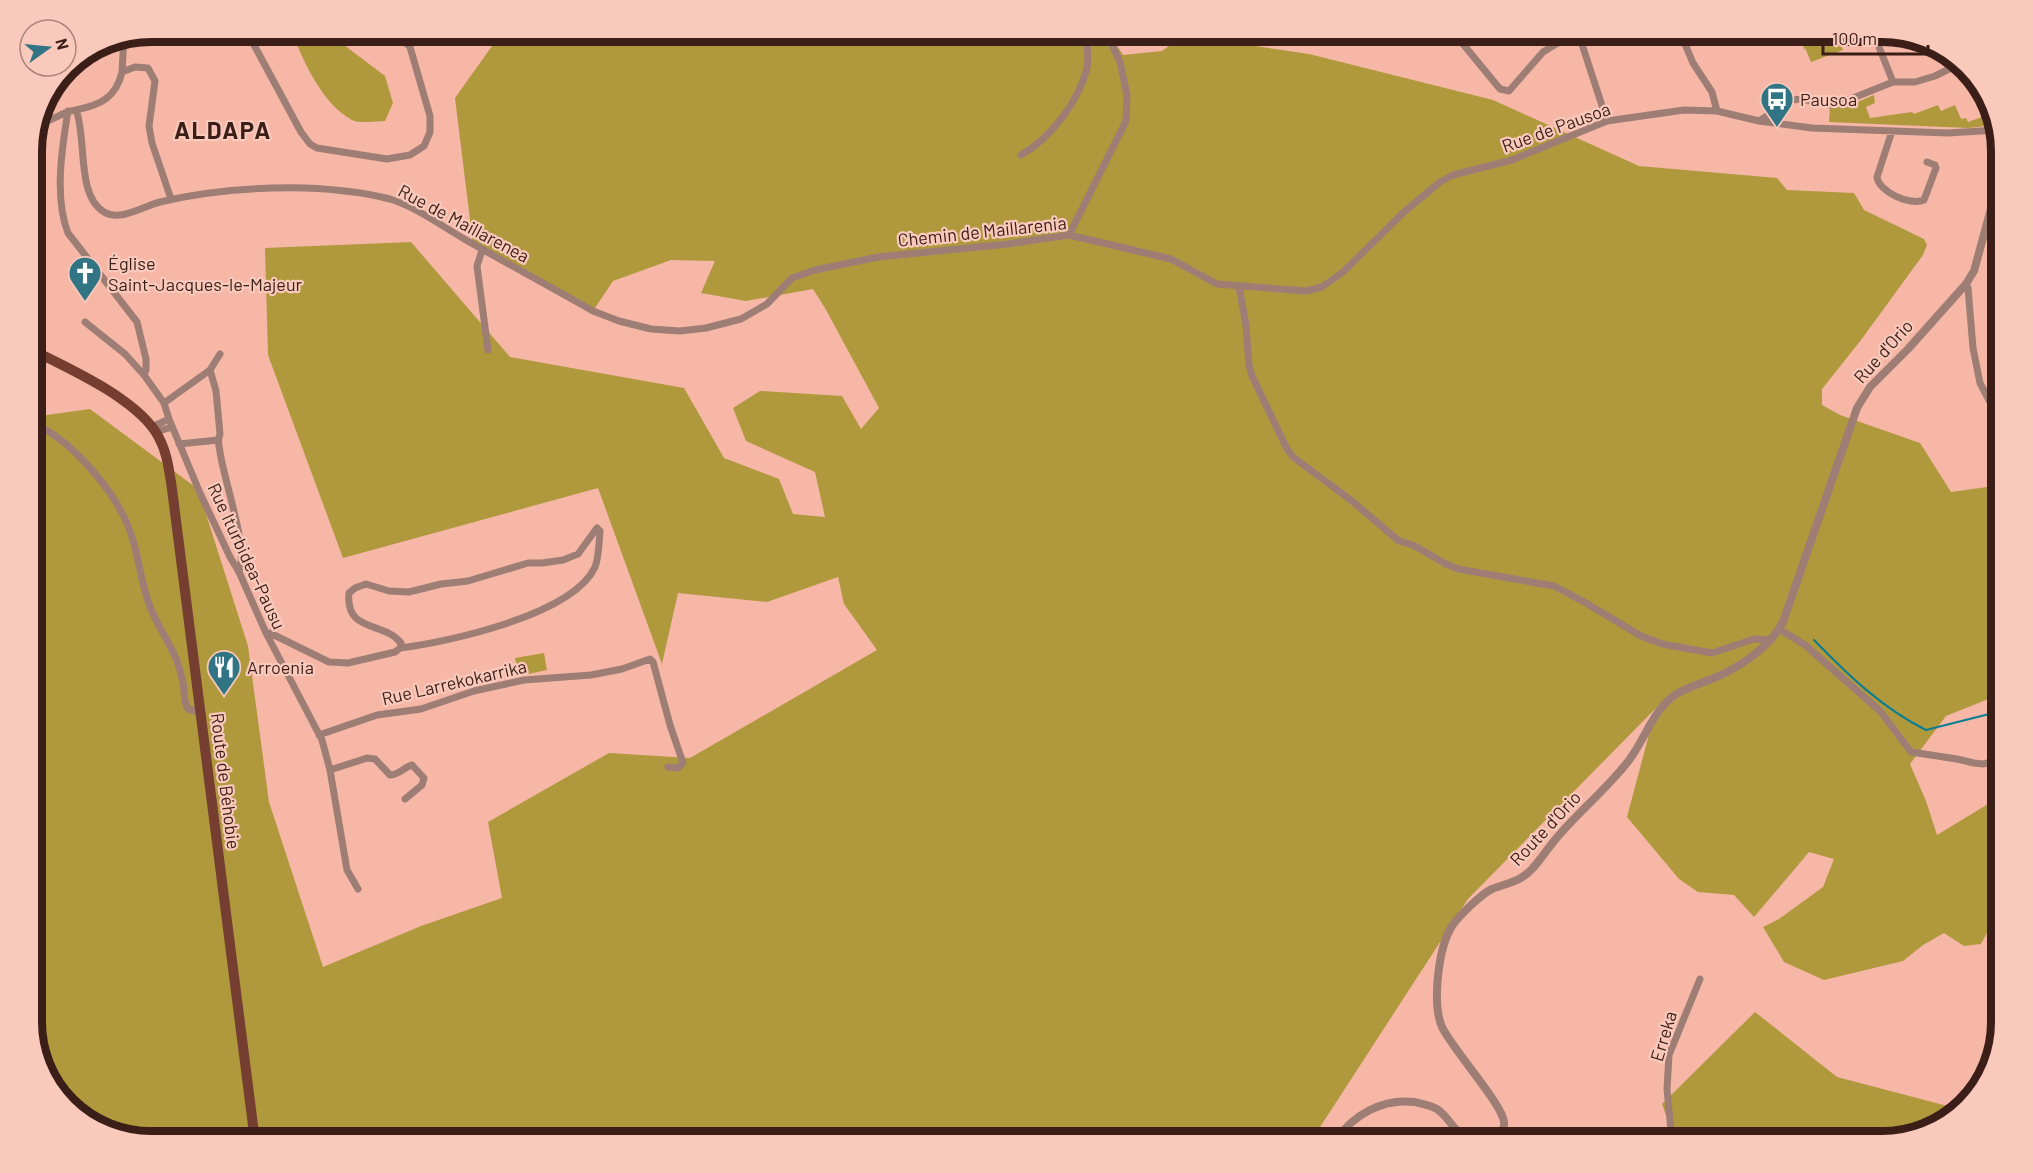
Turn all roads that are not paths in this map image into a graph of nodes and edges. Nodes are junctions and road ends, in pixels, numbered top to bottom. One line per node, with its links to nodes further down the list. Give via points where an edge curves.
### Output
1 (252, 42): 2 (street, via 305,140 317,148 387,159 418,151 428,138 431,124)
2 (406, 42)
3 (1086, 42): 21 (street, via 1088,66 1080,91 1053,129)
4 (1111, 42): 25 (street, via 1120,62 1127,95 1126,121)
5 (1462, 42): 6 (street, via 1500,89 1509,91 1543,51)
6 (1560, 42)
7 (1582, 42): 17 (street)
8 (1685, 42): 15 (street, via 1712,92)
9 (1880, 42): 13 (street)
10 (123, 46): 12 (street)
11 (1952, 67): 13 (street, via 1915,82)
12 (122, 72): 14 (street, via 119,83 98,105); 23 (street, via 148,68 155,81 149,126)
13 (1893, 82): 18 (street, via 1830,105 1792,99)
14 (72, 110): 16 (street); 23 (street, Rue de Maillarenea, via 80,120 86,183 93,202 105,213 123,215); 35 (street, via 63,146 64,224 137,322 146,359)
15 (1717, 111): 17 (street, Rue de Pausoa, via 1684,110); 18 (street, Rue de Pausoa)
16 (46, 121)
17 (1607, 121): 29 (street, Rue de Pausoa, via 1512,160 1440,182 1322,286 1306,291)
18 (1758, 121): 20 (street, Rue de Pausoa)
19 (1989, 130): 20 (street, Rue de Pausoa)
20 (1892, 131): 22 (street, via 1877,177 1882,188 1917,202 1924,200 1936,168)
21 (1021, 155)
22 (1927, 162)
23 (171, 199): 26 (street, Rue de Maillarenea, via 249,189 305,188 368,194 404,205)
24 (1991, 219): 28 (street, Rue d'Orio)
25 (1069, 235): 27 (street, Chemin de Maillarenia, via 878,257); 29 (street, Chemin de Maillarenia, via 1171,259 1217,284)
26 (482, 250): 27 (street, Rue de Maillarenea, via 593,311 661,330 706,328 741,319 767,303); 31 (street, via 477,266)
27 (792, 278)
28 (1966, 284): 37 (street, via 1980,383); 44 (street, Rue d'Orio, via 1870,387 1857,408)
29 (1239, 287): 46 (street, via 1252,376 1287,449 1399,541 1458,569 1554,586 1662,644 1712,653 1754,639)
30 (85, 322): 35 (street, Rue Iturbidea-Pausu)
31 (488, 350)
32 (220, 354): 34 (street)
33 (42, 356): 40 (main road, Route de Béhobie, via 117,397)
34 (210, 370): 36 (street); 41 (street, via 216,391)
35 (144, 375): 36 (street, Rue Iturbidea-Pausu)
36 (167, 402): 38 (street, Rue Iturbidea-Pausu)
37 (1991, 404)
38 (170, 423): 40 (street); 42 (street, Rue Iturbidea-Pausu)
39 (42, 428): 48 (street, via 74,450 118,506 132,537 149,605 177,661 185,705 188,710)
40 (154, 430): 48 (main road, Route de Béhobie, via 169,466)
41 (218, 440): 42 (street); 43 (street, via 242,561)
42 (179, 444): 43 (street, Rue Iturbidea-Pausu)
43 (238, 572): 45 (street, Rue Iturbidea-Pausu)
44 (1779, 629): 46 (street, Route d'Orio); 50 (street, via 1805,645 1881,711 1911,752)
45 (266, 633): 47 (street, via 329,662 348,663); 49 (street, Rue Iturbidea-Pausu)
46 (1771, 640): 59 (street, Route d'Orio, via 1737,667 1672,698 1627,763 1531,870 1521,880 1483,895 1453,924 1443,946 1438,1016 1449,1040 1502,1115)
47 (400, 648): 47 (street, via 467,636 565,598 581,586 595,567 600,531 597,528 578,554 563,560 528,563 468,581 409,592 366,584 349,593 348,605 357,620 396,636)
48 (200, 712): 56 (main road, Route de Béhobie)
49 (319, 735): 51 (street, Rue Larrekokarrika, via 377,715 421,708 474,691 524,680 591,675 650,659 683,764); 52 (street, Rue Iturbidea-Pausu)
50 (1991, 762)
51 (668, 767)
52 (330, 770): 53 (street, via 367,758 375,759 390,775 412,765 424,778 422,785); 54 (street, Rue Iturbidea-Pausu, via 347,870)
53 (405, 799)
54 (358, 889)
55 (1700, 978): 60 (street, Erreka, via 1669,1054 1666,1089)
56 (254, 1131)
57 (1345, 1131): 58 (street, via 1375,1106 1395,1101 1436,1108)
58 (1455, 1131)
59 (1502, 1131)
60 (1671, 1131)

